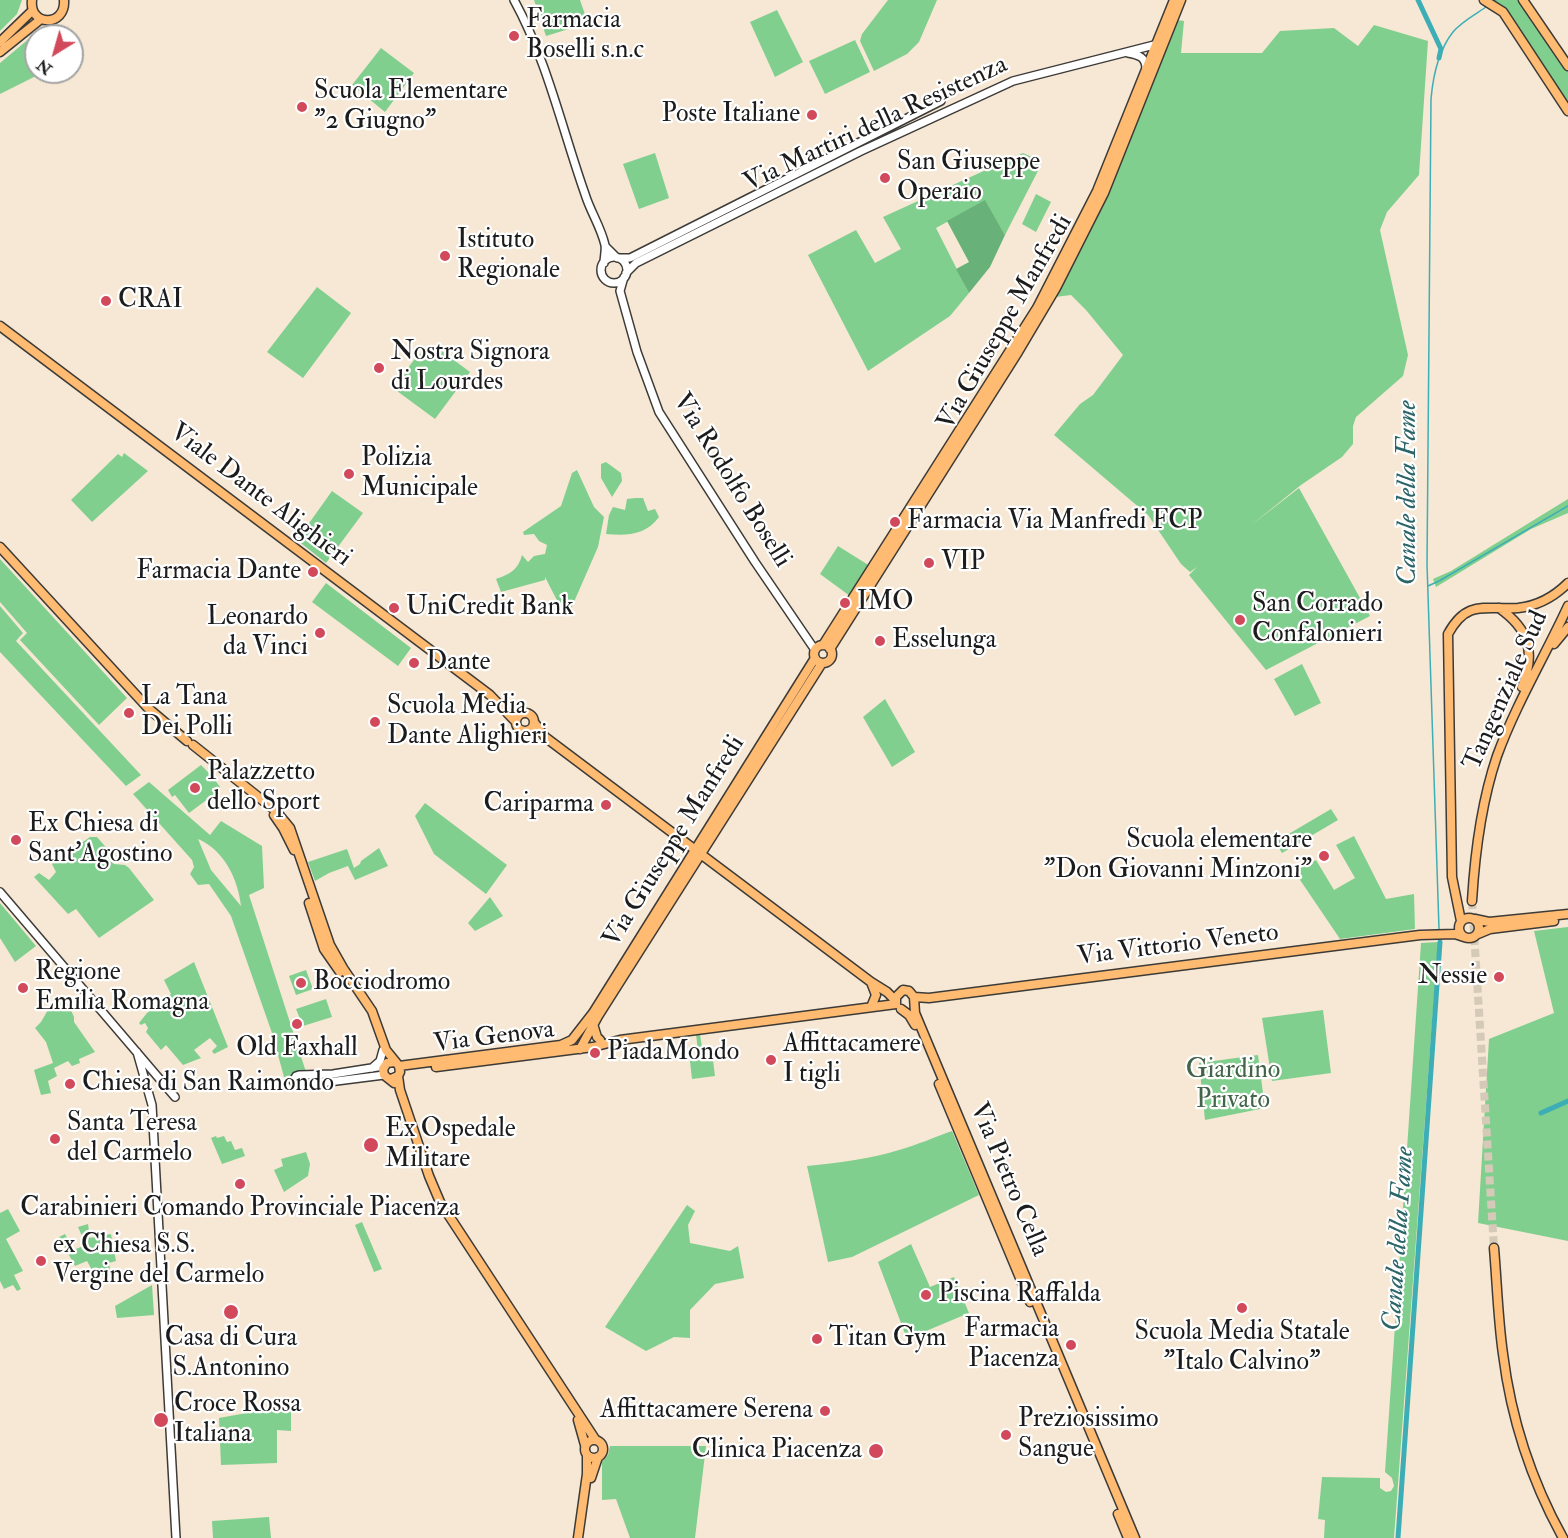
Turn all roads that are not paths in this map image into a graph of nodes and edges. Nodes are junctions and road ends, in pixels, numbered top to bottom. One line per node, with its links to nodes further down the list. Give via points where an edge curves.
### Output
1 (32, 0): 8 (main road)
2 (64, 0): 9 (main road, via 57,18)
3 (514, 0): 19 (street, via 550,88)
4 (1174, 0): 11 (main road, Via Giuseppe Manfredi)
5 (1181, 0): 11 (main road, Via Giuseppe Manfredi)
6 (1484, 0): 17 (main road, via 1503,12)
7 (1523, 0): 14 (main road)
8 (33, 11): 9 (main road); 10 (main road)
9 (41, 19): 12 (main road)
10 (0, 42)
11 (1160, 44): 13 (street, Via Martiri della Resistenza); 15 (main road, Via Giuseppe Manfredi); 31 (main road, Via Giuseppe Manfredi, via 1104,193 1056,288)
12 (0, 52)
13 (1125, 52): 15 (street, via 1142,57); 18 (street, Via Martiri della Resistenza, via 1013,81)
14 (1568, 66)
15 (1146, 70): 31 (main road, Via Giuseppe Manfredi, via 1097,190 1037,308)
16 (941, 101): 18 (street, Via Martiri della Resistenza)
17 (1568, 111)
18 (693, 230): 20 (street, Via Martiri della Resistenza, via 630,258); 22 (street, Via Martiri della Resistenza, via 636,263)
19 (606, 248): 20 (street); 21 (street)
20 (618, 258): 21 (street); 22 (street, via 625,264)
21 (603, 263): 23 (street, via 602,274)
22 (625, 275): 23 (street, via 619,282); 24 (street)
23 (610, 282): 24 (street)
24 (620, 291): 31 (street, Via Rodolfo Boselli, via 659,412 755,562)
25 (0, 326): 33 (main road, Viale Dante Alighieri)
26 (0, 547): 40 (main road, via 148,708)
27 (1568, 583): 29 (main road, via 1533,605)
28 (1568, 606): 32 (main road, Tangenziale Sud)
29 (1498, 608): 39 (main road, via 1520,624 1530,663); 47 (main road, via 1487,606 1468,611 1448,634 1451,862)
30 (1568, 627): 32 (main road)
31 (821, 653): 42 (main road, Via Giuseppe Manfredi)
32 (1530, 683): 39 (main road, Tangenziale Sud)
33 (495, 699): 34 (main road, Viale Dante Alighieri); 35 (main road, Viale Dante Alighieri)
34 (522, 713): 35 (main road); 36 (main road, via 530,714)
35 (516, 722): 37 (main road)
36 (534, 722): 37 (main road); 38 (main road)
37 (527, 731): 38 (main road)
38 (545, 737): 42 (main road)
39 (1505, 738): 48 (main road, Tangenziale Sud, via 1479,826)
40 (257, 797): 41 (main road); 43 (main road, via 287,823)
41 (283, 828): 43 (main road); 46 (main road)
42 (698, 853): 58 (main road, Via Pietro Cella); 64 (main road, Via Giuseppe Manfredi); 67 (main road, Via Giuseppe Manfredi)
43 (303, 862): 44 (main road)
44 (306, 873): 46 (main road); 57 (main road)
45 (0, 892): 69 (street)
46 (307, 892): 53 (main road)
47 (1455, 892): 50 (main road); 52 (main road)
48 (1472, 901)
49 (1568, 914): 50 (main road, via 1489,922)
50 (1474, 919): 52 (main road); 55 (main road, via 1480,928)
51 (1568, 919): 55 (main road)
52 (1461, 922): 54 (main road); 56 (main road)
53 (315, 924): 57 (main road); 68 (main road, via 324,950 368,1010)
54 (1447, 932): 56 (main road); 61 (main road, Via Vittorio Veneto)
55 (1478, 934): 56 (main road, via 1470,939)
56 (1464, 937)
57 (330, 945): 71 (main road, via 372,1011)
58 (871, 982): 59 (main road, Via Pietro Cella); 63 (main road, via 876,995)
59 (887, 992): 60 (main road); 62 (main road, Via Pietro Cella)
60 (900, 992): 61 (main road, via 909,991); 62 (main road)
61 (914, 1001): 62 (main road, Via Vittorio Veneto, via 908,1009); 84 (main road, Via Pietro Cella, via 915,1013)
62 (897, 1004): 63 (main road); 83 (main road, Via Pietro Cella, via 918,1030)
63 (870, 1007): 66 (main road)
64 (593, 1024): 65 (main road); 67 (main road, Via Genova)
65 (600, 1040): 66 (main road); 67 (main road, Via Genova)
66 (620, 1040): 67 (main road)
67 (578, 1041): 71 (main road, Via Genova); 71 (main road, Via Genova)
68 (383, 1050): 70 (street, via 380,1061); 71 (main road)
69 (138, 1052): 72 (street); 73 (street)
70 (372, 1068): 71 (street); 71 (street, via 302,1075 306,1079 304,1085)
71 (392, 1070): 76 (main road, via 440,1202)
72 (144, 1072): 73 (street, via 146,1068); 81 (street, via 152,1101)
73 (155, 1072): 74 (street)
74 (175, 1097)
75 (1494, 1248): 85 (main road, via 1503,1355 1516,1419 1536,1479)
76 (573, 1406): 77 (main road); 78 (main road)
77 (595, 1439): 78 (main road); 80 (main road, via 604,1449)
78 (585, 1445): 79 (main road)
79 (587, 1455): 80 (main road); 82 (main road)
80 (598, 1457): 82 (main road)
81 (176, 1538)
82 (581, 1538)
83 (1128, 1538)
84 (1135, 1538)
85 (1563, 1538)

